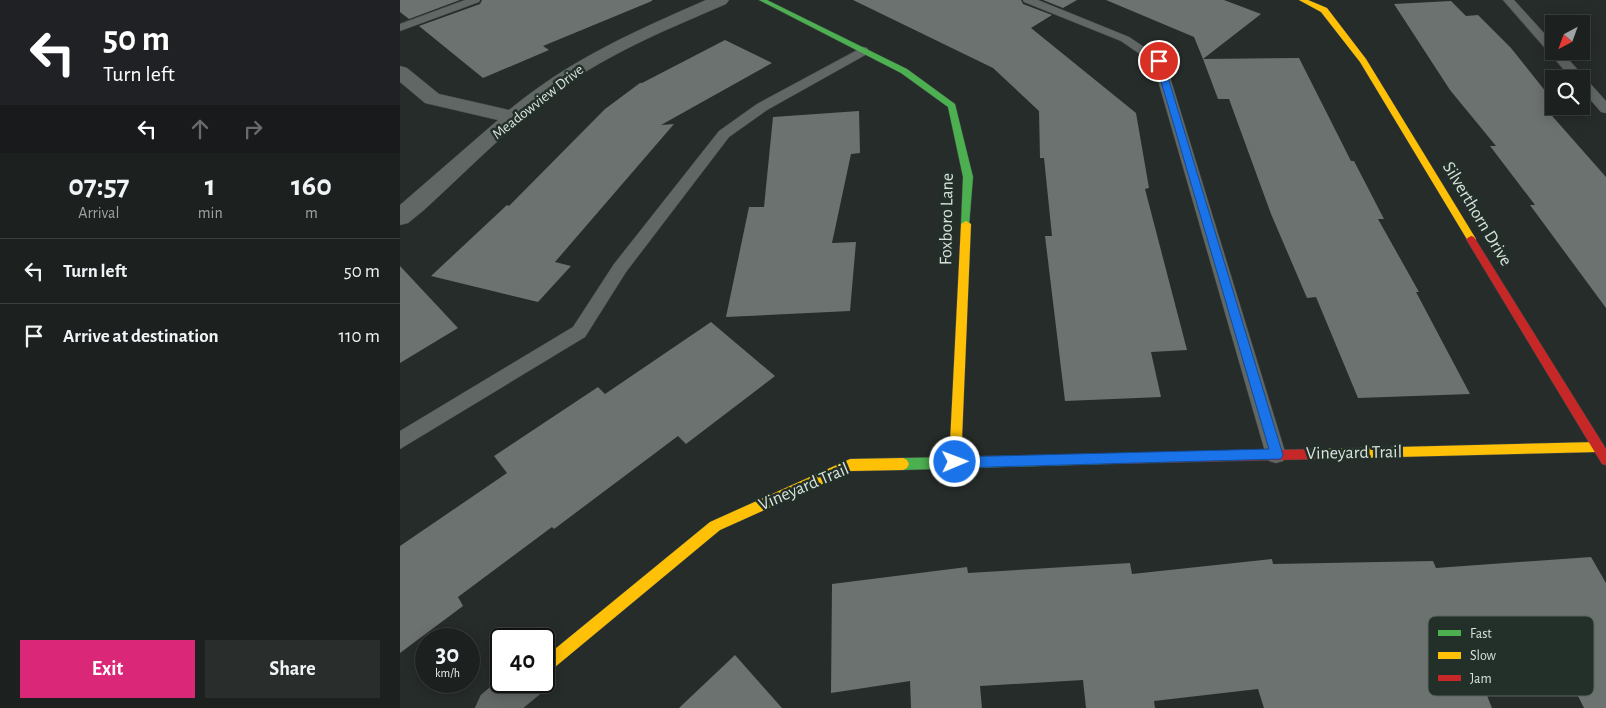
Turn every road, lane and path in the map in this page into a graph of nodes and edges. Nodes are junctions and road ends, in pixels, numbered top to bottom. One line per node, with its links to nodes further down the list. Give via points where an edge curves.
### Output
1 (475, 0): 7 (lane)
2 (720, 0): 15 (street, Meadowview Drive, via 604,53 563,79)
3 (762, 0): 9 (street, Foxboro Lane)
4 (1028, 0): 19 (lane, via 1125,39 1159,61)
5 (1302, 0): 18 (street, Silverthorn Drive, via 1324,10 1363,60)
6 (1508, 0): 8 (lane)
7 (400, 28)
8 (1545, 41)
9 (863, 51): 17 (lane, via 762,107 724,134 620,268 579,332); 21 (street, Foxboro Lane, via 904,71 952,106 962,150 968,177)
10 (1562, 60): 11 (lane)
11 (1571, 70)
12 (400, 72): 15 (street, via 432,99)
13 (1590, 91): 14 (lane)
14 (1606, 109)
15 (514, 118): 16 (street, Meadowview Drive)
16 (400, 217)
17 (400, 441)
18 (1598, 447): 19 (street, Vineyard Trail); 20 (street, Silverthorn Drive)
19 (1276, 455): 21 (street, Vineyard Trail)
20 (1606, 460)
21 (955, 462): 22 (street, Vineyard Trail, via 850,465 715,526)
22 (555, 658)
23 (512, 693): 24 (street)
24 (494, 708)

